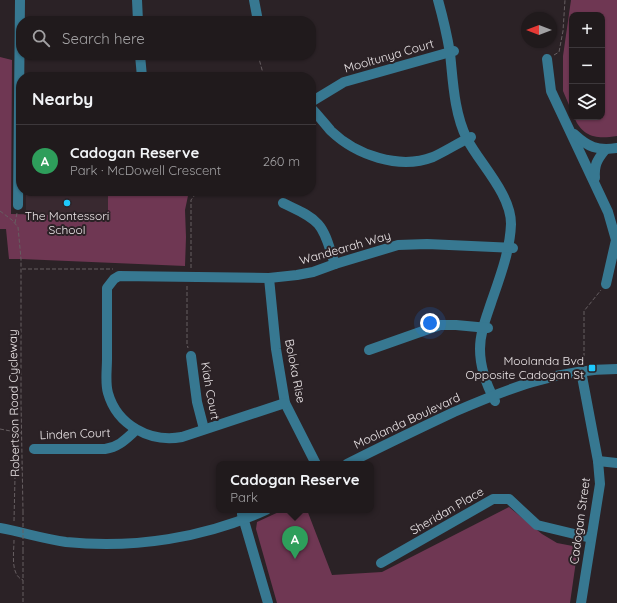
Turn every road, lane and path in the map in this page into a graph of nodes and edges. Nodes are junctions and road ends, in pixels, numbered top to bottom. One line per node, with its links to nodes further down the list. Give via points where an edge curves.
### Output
1 (20, 0): 7 (street)
2 (137, 0): 8 (street)
3 (254, 0): 9 (street)
4 (438, 0): 10 (street)
5 (442, 0): 10 (street, via 451,30)
6 (565, 0): 11 (path, via 559,52)
7 (20, 16)
8 (138, 16)
9 (257, 16)
10 (452, 52): 18 (street, Mooltunya Court, via 344,82); 21 (street)
11 (547, 59): 20 (street, via 551,91)
12 (19, 60): 15 (street)
13 (140, 60): 16 (street)
14 (259, 60): 17 (path)
15 (19, 72)
16 (142, 72)
17 (263, 72)
18 (316, 99)
19 (316, 113): 21 (street, via 350,146 386,160 405,162 432,157)
20 (570, 130): 23 (street, via 586,145); 24 (street)
21 (469, 138): 31 (street, via 503,185 512,206 515,226)
22 (617, 148): 23 (street)
23 (605, 150): 24 (street, via 594,166)
24 (595, 183): 37 (street, via 608,212 616,240)
25 (18, 196): 28 (street)
26 (194, 196): 35 (path, via 191,200)
27 (283, 203): 32 (street, via 318,223)
28 (18, 205): 30 (path)
29 (0, 211): 30 (path)
30 (15, 224): 33 (path, Robertson Road Cycleway, via 18,227)
31 (510, 248): 32 (street, Wandearah Way, via 398,245); 38 (street, via 504,281)
32 (335, 264): 36 (street, Wandearah Way, via 313,272)
33 (21, 269): 34 (path); 49 (path, Robertson Road Cycleway)
34 (114, 269)
35 (189, 277): 36 (street, Wandearah Way); 40 (path, via 187,344); 48 (street, Wandearah Way, via 119,276 107,288 107,391 117,412)
36 (269, 278): 45 (street, Boloka Rise, via 276,349)
37 (606, 284): 42 (path, via 584,311)
38 (485, 328): 39 (street, via 440,325); 44 (street, via 480,341 480,355)
39 (369, 350)
40 (191, 356): 47 (street, Kiah Court, via 197,402)
41 (617, 369): 42 (street, Moolanda Boulevard)
42 (582, 372): 43 (street, Moolanda Boulevard); 44 (street, Moolanda Boulevard, via 543,378); 54 (street, Cadogan Street)
43 (617, 375)
44 (496, 397): 52 (street, Moolanda Boulevard, via 430,423); 53 (street, Moolanda Boulevard)
45 (285, 403): 47 (street, Wandearah Way); 51 (street, Boloka Rise)
46 (0, 429): 49 (path)
47 (204, 429): 48 (street, Wandearah Way, via 163,439)
48 (136, 430): 50 (street, Linden Court, via 114,448)
49 (22, 433): 56 (path, Robertson Road Cycleway)
50 (34, 449)
51 (314, 461)
52 (353, 461)
53 (367, 461)
54 (598, 461): 55 (street); 62 (street, Cadogan Street, via 600,484)
55 (617, 463)
56 (23, 466): 58 (path, via 15,477); 64 (path, Robertson Road Cycleway, bridge)
57 (245, 514): 59 (street, via 194,528 134,537 53,534); 60 (street, via 214,529 172,539 136,543 65,542); 66 (street)
58 (14, 518)
59 (0, 522)
60 (0, 528)
61 (14, 538): 64 (path, via 14,567 18,578)
62 (591, 538): 63 (street, Sheridan Place, via 537,524 509,499 493,499); 67 (street, Cadogan Street)
63 (381, 563)
64 (23, 580): 65 (path, Robertson Road Cycleway)
65 (23, 603)
66 (268, 603)
67 (581, 603)

